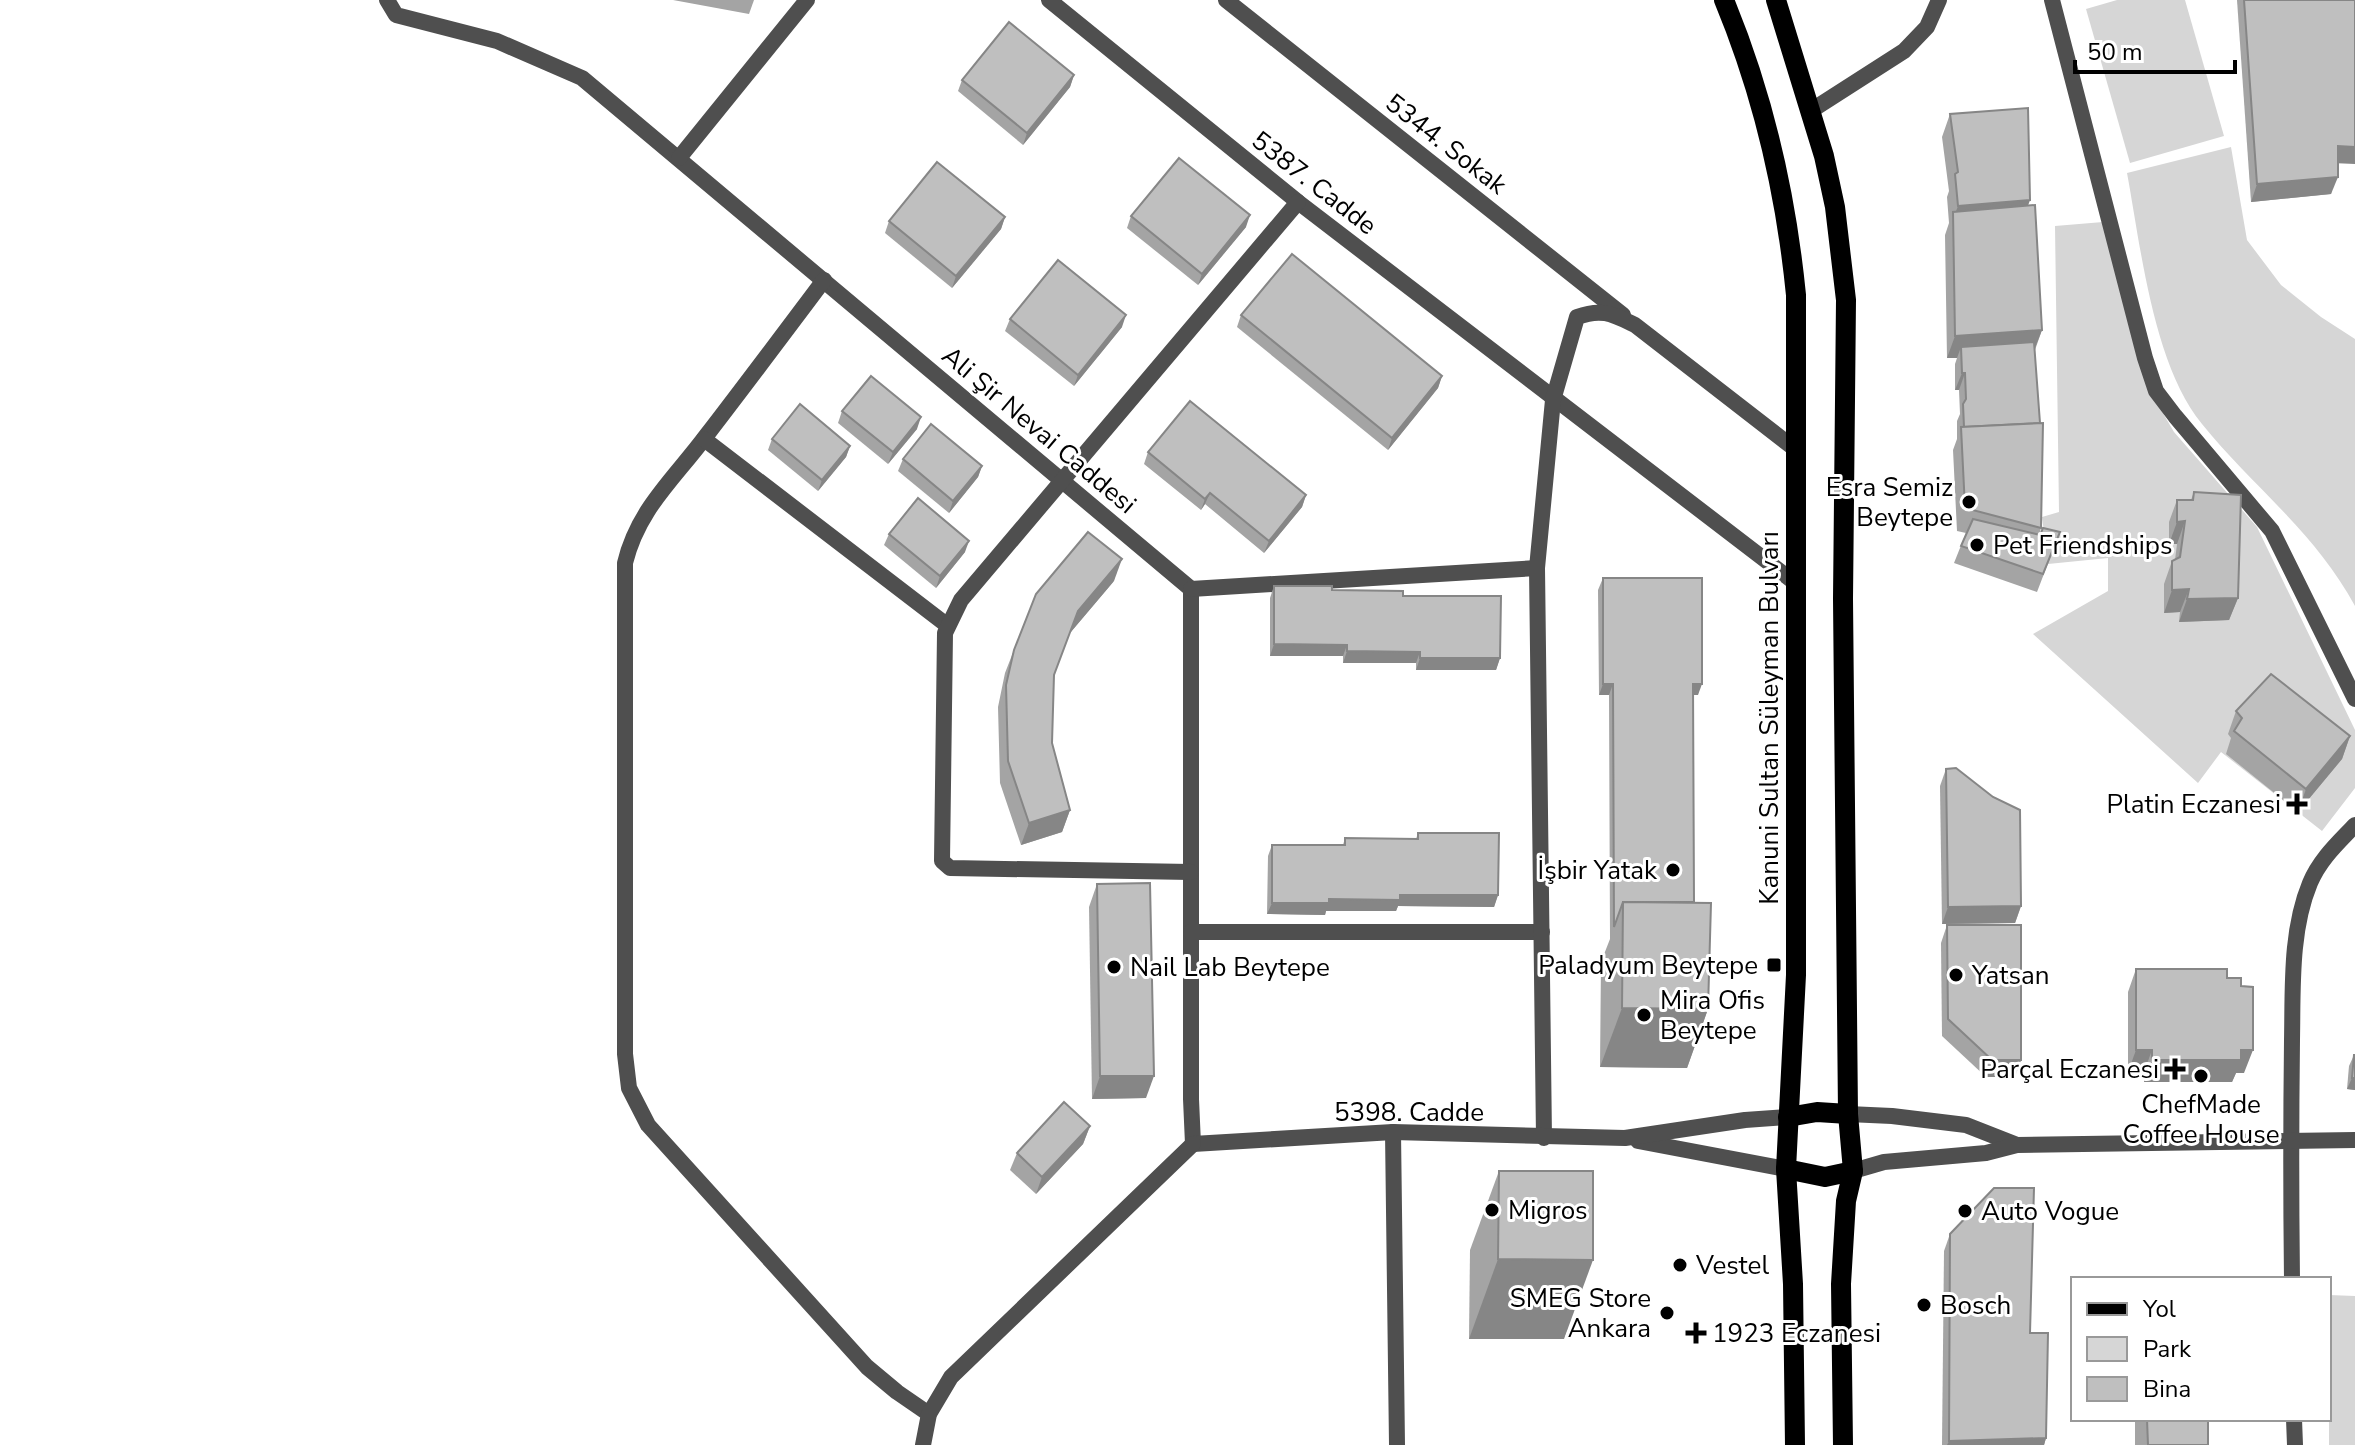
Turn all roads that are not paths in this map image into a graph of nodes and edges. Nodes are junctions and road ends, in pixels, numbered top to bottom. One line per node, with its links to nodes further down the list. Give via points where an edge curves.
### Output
1 (387, 0): 10 (street, Ali Şir Nevai Caddesi, via 396,15 497,41 582,78)
2 (807, 0): 10 (street)
3 (1049, 0): 11 (street, 5387. Cadde)
4 (1226, 0): 13 (street, 5344. Sokak)
5 (1724, 0): 16 (main road, Kanuni Sultan Süleyman Bulvarı, via 1759,101 1785,210 1796,295)
6 (1776, 0): 9 (main road)
7 (1939, 0): 9 (street, via 1927,27 1904,51)
8 (2052, 0): 22 (street, via 2156,391 2272,531)
9 (1812, 110): 27 (main road, via 1835,207 1846,300)
10 (679, 158): 12 (street, Ali Şir Nevai Caddesi)
11 (1298, 202): 14 (street, 5387. Cadde); 17 (street)
12 (824, 280): 15 (street); 17 (street, Ali Şir Nevai Caddesi)
13 (1635, 325): 14 (street, via 1594,311 1577,317); 16 (street, 5344. Sokak)
14 (1553, 400): 18 (street); 19 (street, 5387. Cadde)
15 (704, 439): 21 (street); 39 (street, via 643,515 625,563 629,1088 648,1125 867,1367)
16 (1795, 449): 19 (main road, Kanuni Sultan Süleyman Bulvarı)
17 (1061, 479): 20 (street, Ali Şir Nevai Caddesi); 21 (street, via 961,600)
18 (1537, 568): 20 (street); 26 (street)
19 (1794, 582): 28 (main road, Kanuni Sultan Süleyman Bulvarı, via 1796,975)
20 (1191, 589): 24 (street)
21 (948, 626): 24 (street, via 943,652 942,861 950,868)
22 (2355, 699)
23 (2355, 825): 33 (street, via 2323,858 2301,917 2294,967)
24 (1191, 872): 25 (street)
25 (1191, 932): 26 (street); 34 (street)
26 (1542, 932): 30 (street)
27 (1848, 1114): 28 (main road); 35 (street, via 1966,1125); 37 (main road)
28 (1788, 1117): 31 (street, 5398. Cadde); 36 (main road, Kanuni Sultan Süleyman Bulvarı)
29 (1393, 1132): 30 (street, 5398. Cadde); 34 (street, 5398. Cadde); 42 (street)
30 (1544, 1138): 31 (street, 5398. Cadde)
31 (1625, 1138): 36 (street, 5398. Cadde)
32 (2355, 1140): 33 (street)
33 (2290, 1142): 35 (street); 38 (street)
34 (1193, 1144): 39 (street, via 951,1377)
35 (2017, 1145): 37 (street, via 1986,1153 1884,1162)
36 (1786, 1169): 37 (main road, via 1817,1177); 43 (main road, Kanuni Sultan Süleyman Bulvarı)
37 (1853, 1171): 44 (main road, via 1841,1284)
38 (2292, 1277)
39 (929, 1414): 41 (street)
40 (2294, 1421): 45 (street)
41 (923, 1445)
42 (1397, 1445)
43 (1795, 1445)
44 (1843, 1445)
45 (2295, 1445)

